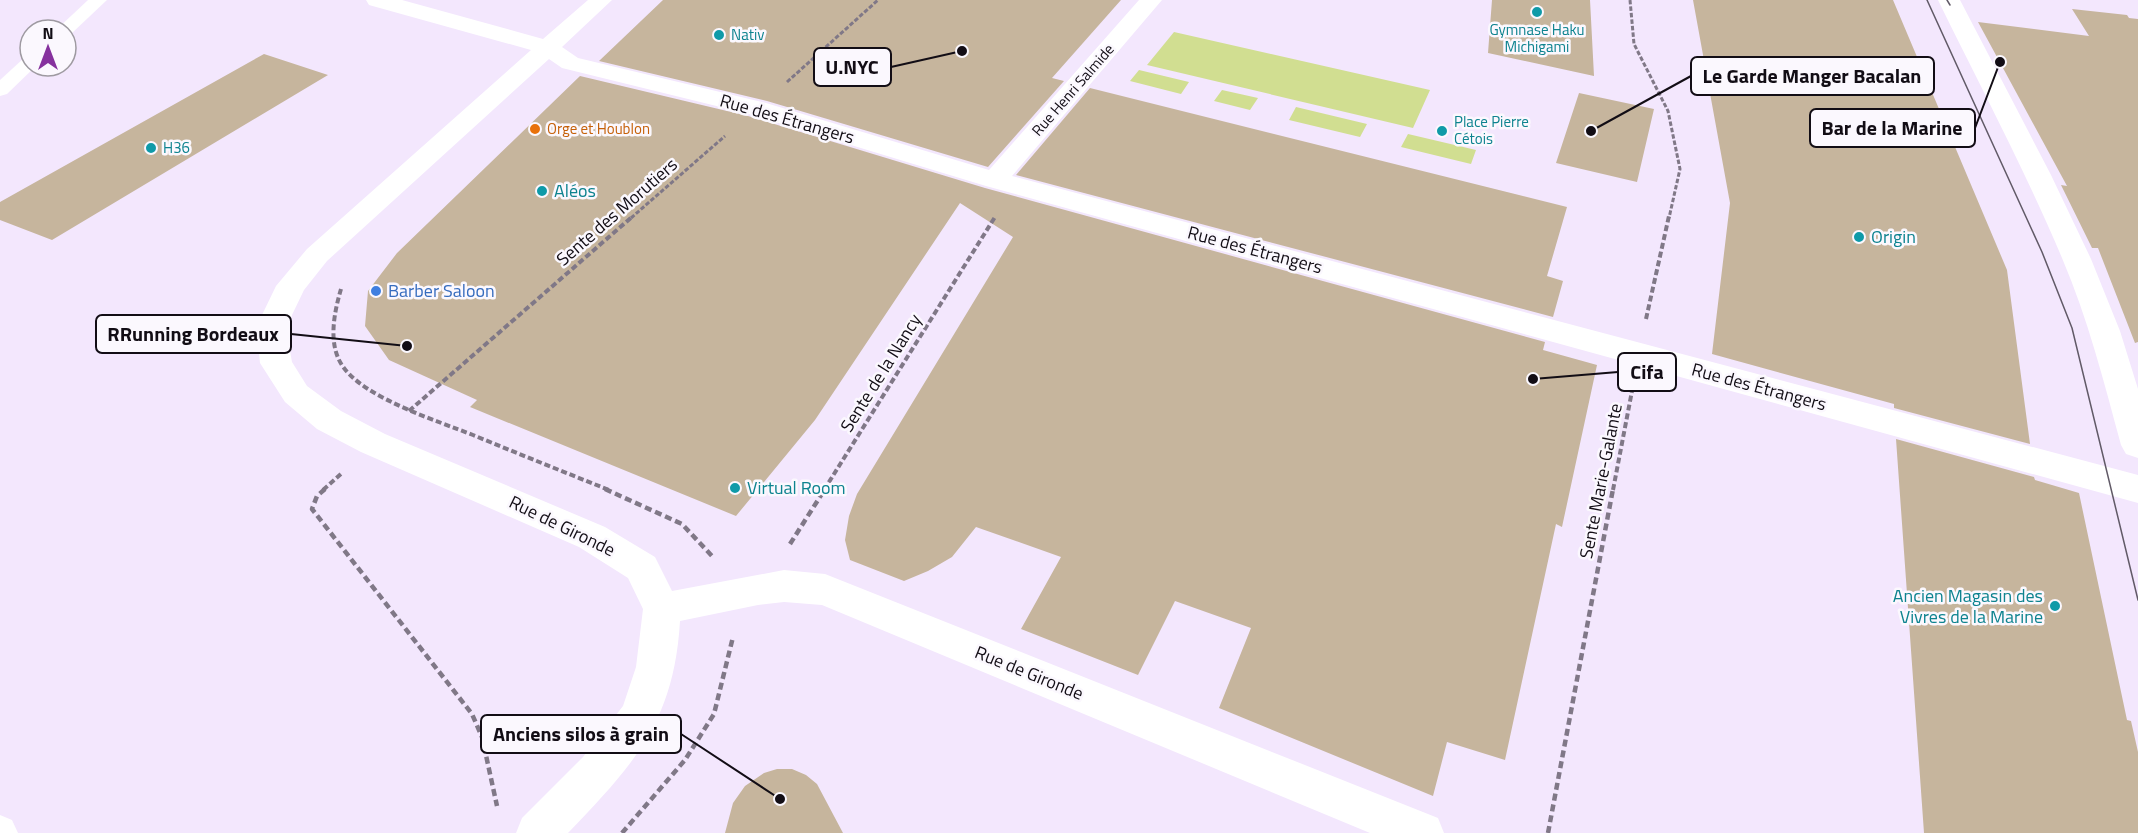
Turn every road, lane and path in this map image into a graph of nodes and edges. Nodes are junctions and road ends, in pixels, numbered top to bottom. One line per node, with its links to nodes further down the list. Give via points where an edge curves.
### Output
1 (98, 0): 8 (lane)
2 (377, 0): 9 (street, Rue des Étrangers)
3 (601, 0): 9 (street, Rue de Gironde)
4 (878, 0): 12 (path, Sente des Morutiers)
5 (1151, 0): 13 (street, Rue Henri Salmide)
6 (1630, 0): 15 (path, Sente Marie-Galante, via 1634,44 1668,111 1680,169)
7 (1949, 2): 18 (street, via 2077,259 2105,331)
8 (78, 18)
9 (548, 48): 12 (street, Rue des Étrangers, via 570,63); 17 (street, Rue de Gironde, via 317,255 291,286 277,315 272,335 276,363 297,394 329,420)
10 (18, 73): 11 (lane)
11 (0, 90)
12 (757, 108): 13 (street, Rue des Étrangers); 16 (path, Sente des Morutiers)
13 (995, 180): 15 (street, Rue des Étrangers); 20 (path, Sente de la Nancy, via 1008,195 781,558)
14 (346, 282): 16 (path, via 333,316 335,345 344,368 370,390)
15 (1638, 354): 19 (street, Rue des Étrangers); 27 (path, Sente Marie-Galante)
16 (411, 410): 17 (path, Sente des Morutiers); 21 (path, via 628,498 682,524 715,559)
17 (372, 443): 22 (street, Rue de Gironde, via 592,537 642,568); 23 (path, Sente des Morutiers, via 317,496 312,509 472,714 482,737)
18 (2138, 445)
19 (2138, 489)
20 (784, 586): 21 (street, Rue de Gironde); 26 (street, Rue de Gironde, via 825,590)
21 (729, 595): 22 (street, Rue de Gironde); 25 (path, via 733,643 714,714 685,760)
22 (662, 609): 24 (street, via 659,654 646,701 614,753)
23 (500, 816)
24 (538, 833)
25 (622, 833)
26 (1422, 833)
27 (1548, 833)

